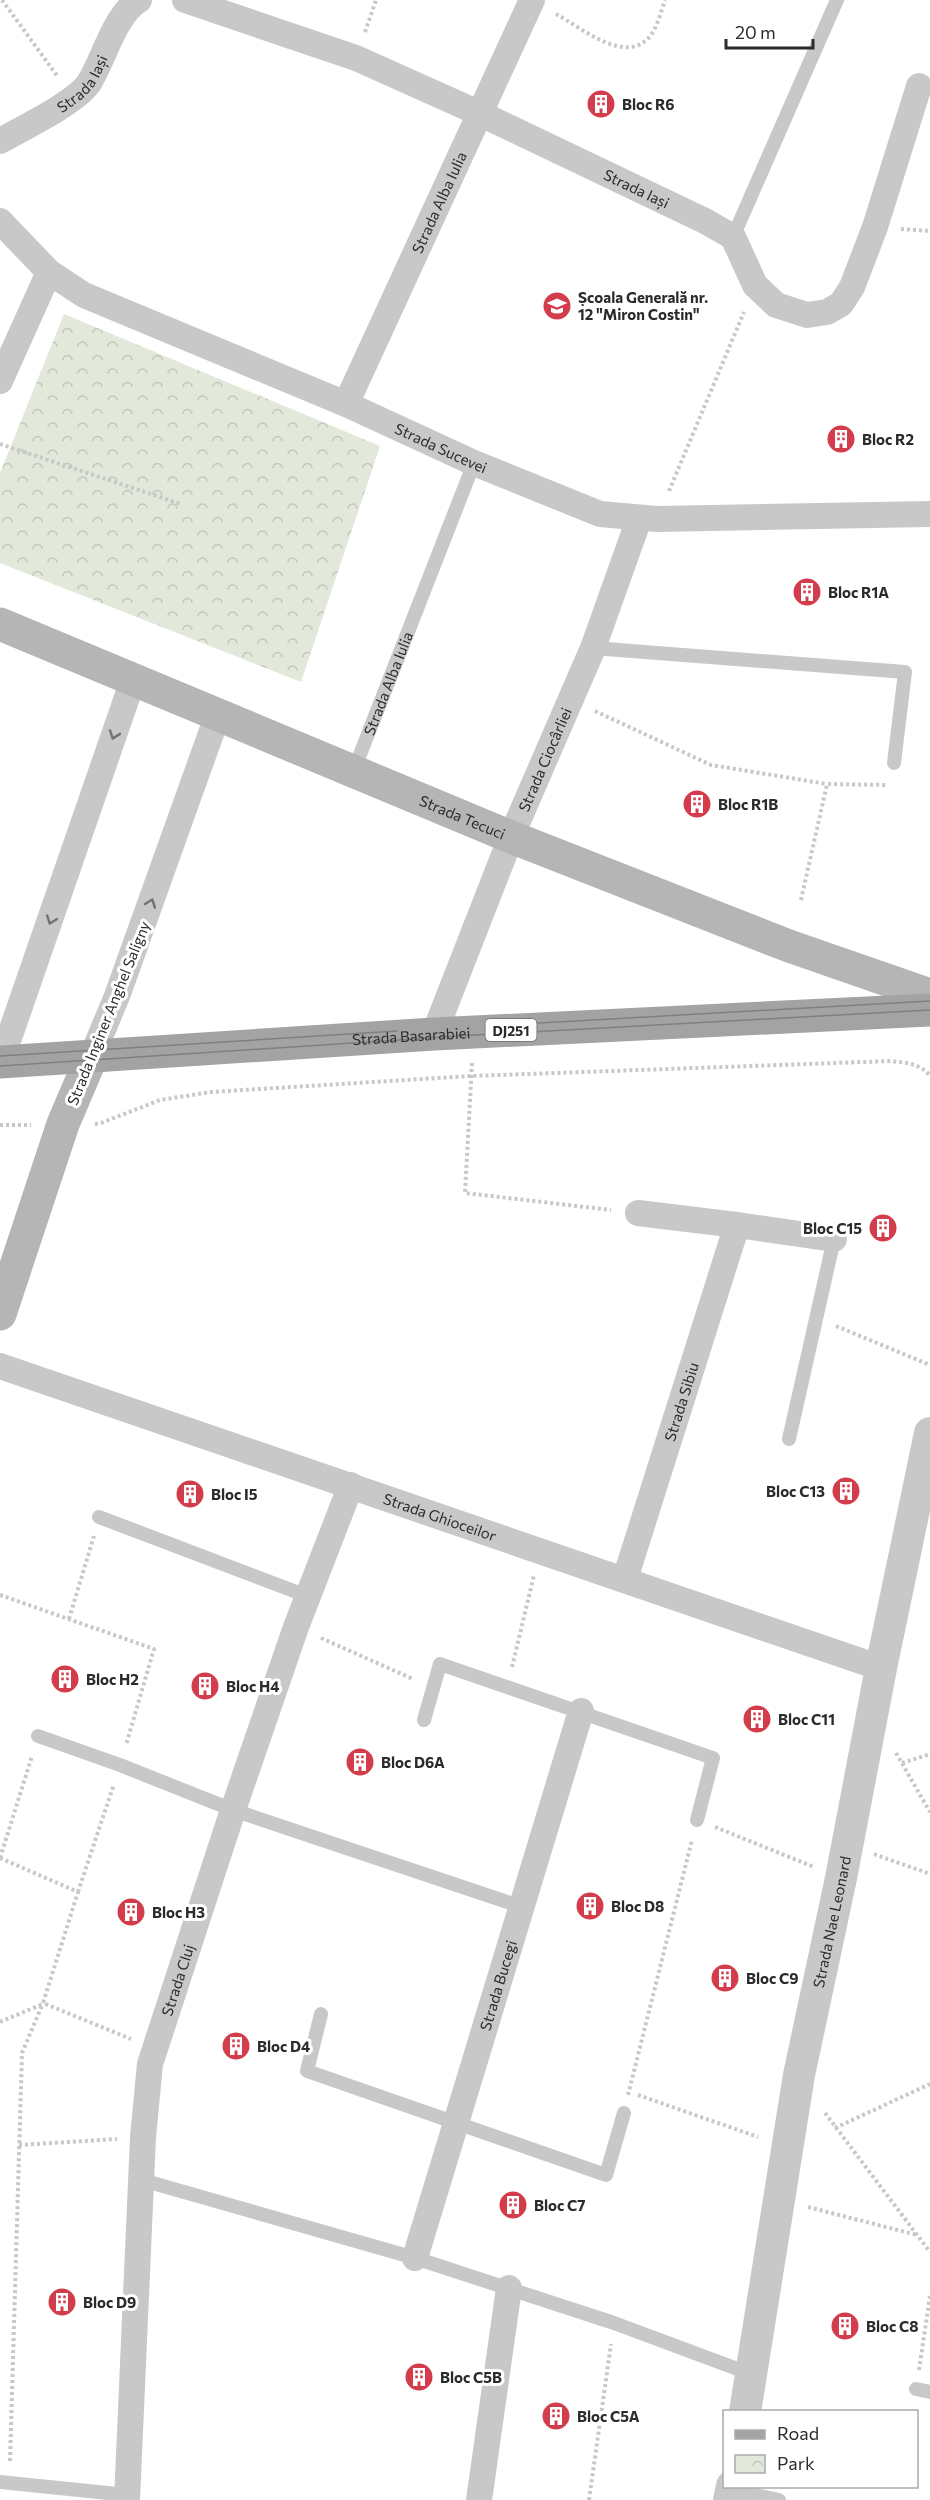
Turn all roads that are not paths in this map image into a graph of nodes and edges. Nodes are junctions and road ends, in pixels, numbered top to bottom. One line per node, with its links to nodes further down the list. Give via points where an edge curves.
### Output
1 (139, 0): 7 (street, Strada Iași, via 123,17 88,85 59,108)
2 (185, 0): 6 (street, Strada Iași, via 356,58)
3 (837, 0): 9 (lane)
4 (542, 6): 6 (street, Strada Alba Iulia)
5 (919, 86): 9 (street, via 875,226 852,287 841,304 827,312 807,315 776,304 755,285)
6 (481, 114): 9 (street, Strada Iași); 12 (street, Strada Alba Iulia)
7 (0, 141)
8 (0, 220): 10 (street, Strada Sucevei)
9 (734, 237)
10 (49, 272): 11 (street); 12 (street, Strada Sucevei, via 84,295)
11 (3, 367)
12 (346, 404): 13 (street, Strada Sucevei)
13 (474, 463): 15 (street, Strada Sucevei, via 600,514); 21 (lane, Strada Alba Iulia)
14 (930, 514): 15 (street, Strada Sucevei)
15 (648, 519): 17 (street, Strada Ciocârliei)
16 (0, 624): 18 (main road, Strada Tecuci)
17 (592, 648): 20 (lane, via 905,672); 22 (street, Strada Ciocârliei)
18 (133, 680): 19 (main road, Strada Tecuci); 27 (street, one-way to 27)
19 (218, 714): 21 (main road, Strada Tecuci); 26 (street, Strada Inginer Anghel Saligny, one-way to 19)
20 (894, 764)
21 (354, 770): 22 (main road, Strada Tecuci)
22 (511, 837): 23 (main road, Strada Tecuci, via 789,946); 25 (street, Strada Ciocârliei)
23 (930, 995)
24 (930, 1010): 25 (main road, Strada Basarabiei / DJ251)
25 (434, 1034): 26 (main road, Strada Basarabiei / DJ251)
26 (92, 1056): 27 (main road, Strada Basarabiei / DJ251); 31 (main road, Strada Inginer Anghel Saligny, via 63,1124)
27 (1, 1061)
28 (638, 1213): 29 (street)
29 (737, 1225): 30 (street); 37 (street, Strada Sibiu)
30 (834, 1239): 34 (lane)
31 (0, 1314)
32 (0, 1366): 35 (street, Strada Ghioceilor)
33 (930, 1433): 39 (street, Strada Nae Leonard)
34 (789, 1439)
35 (351, 1485): 37 (street, Strada Ghioceilor); 38 (street, Strada Cluj)
36 (99, 1517): 38 (lane)
37 (625, 1578): 39 (street, Strada Ghioceilor)
38 (307, 1596): 43 (street, Strada Cluj)
39 (881, 1668): 52 (street, Strada Nae Leonard, via 799,2075)
40 (581, 1711): 41 (lane, via 440,1664); 44 (lane, via 713,1758); 45 (street, Strada Bucegi)
41 (424, 1720)
42 (38, 1736): 43 (lane)
43 (233, 1810): 45 (lane); 49 (street, Strada Cluj, via 150,2064)
44 (697, 1820)
45 (522, 1907): 48 (street, Strada Bucegi)
46 (321, 2014): 48 (lane, via 307,2071)
47 (624, 2113): 48 (lane, via 606,2175)
48 (457, 2121): 50 (street, Strada Bucegi)
49 (142, 2180): 50 (lane); 58 (street, Strada Cluj)
50 (415, 2258): 51 (lane)
51 (509, 2288): 52 (lane); 59 (street)
52 (751, 2374): 55 (street, Strada Nae Leonard)
53 (916, 2389): 54 (lane)
54 (930, 2392)
55 (745, 2410)
56 (5, 2483): 58 (lane)
57 (731, 2492): 60 (lane)
58 (127, 2498)
59 (479, 2500)
60 (779, 2500)

